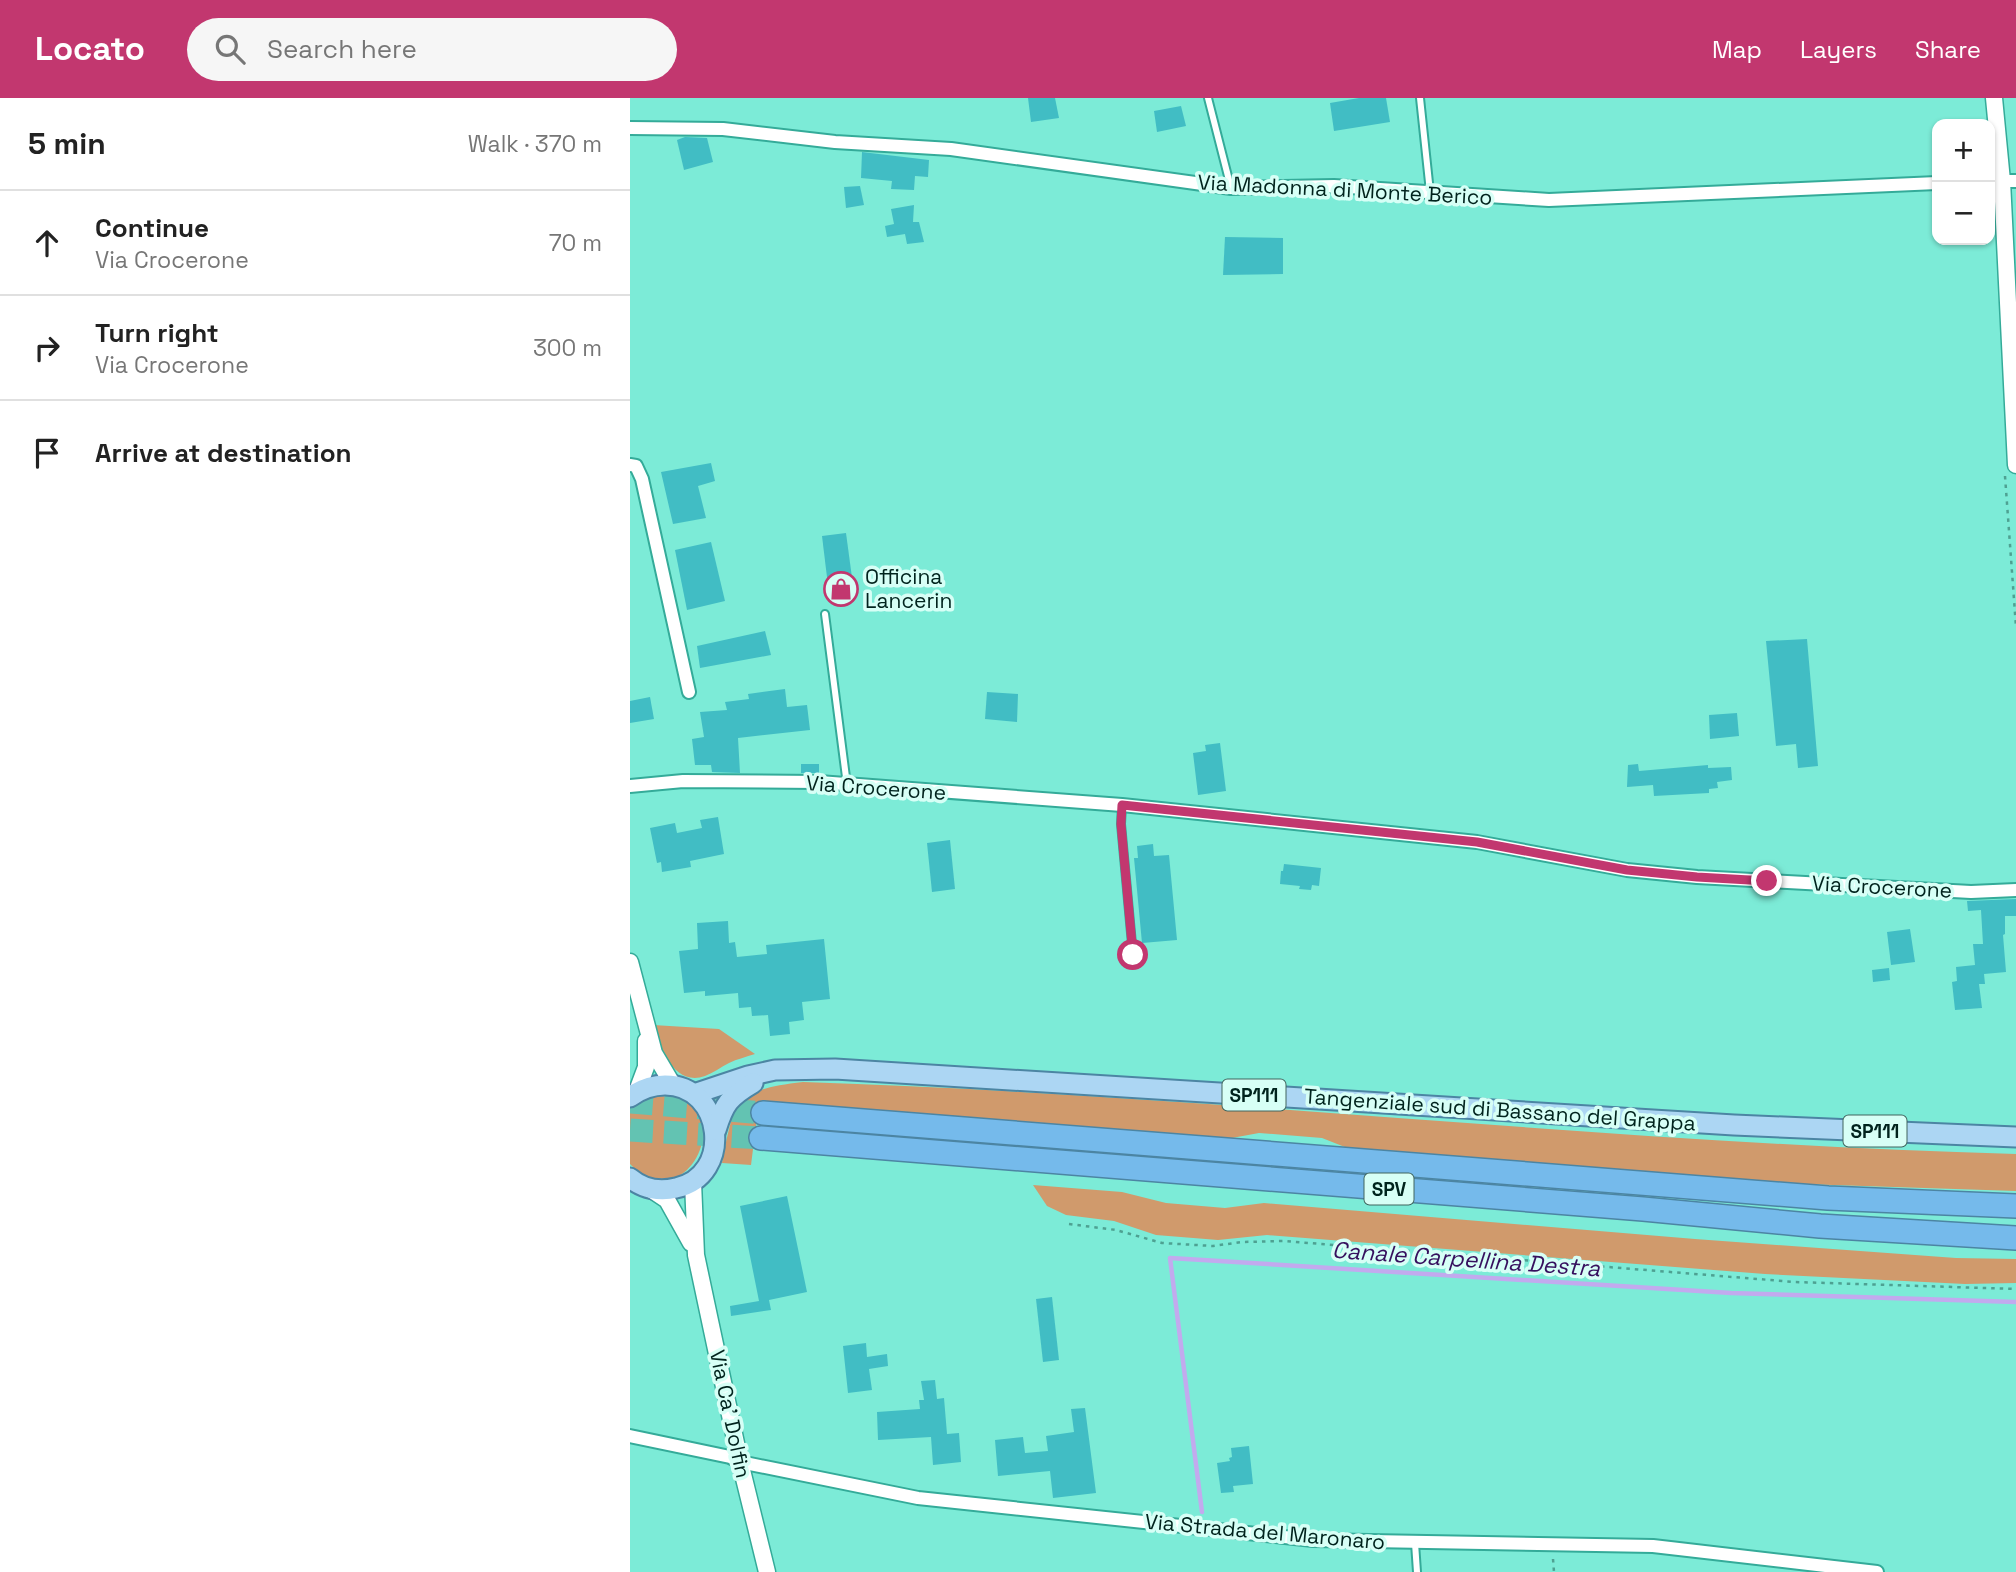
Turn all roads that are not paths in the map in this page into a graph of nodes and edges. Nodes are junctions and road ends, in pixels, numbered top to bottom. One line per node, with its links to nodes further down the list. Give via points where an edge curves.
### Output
1 (1208, 98): 7 (lane)
2 (1420, 98): 8 (lane)
3 (1994, 98): 5 (street)
4 (630, 128): 7 (street, Via Madonna di Monte Berico, via 723,129 951,149)
5 (2003, 181): 10 (street)
6 (1932, 183): 8 (street, Via Madonna di Monte Berico, via 1549,200)
7 (1231, 188): 8 (street, Via Madonna di Monte Berico, via 1334,186)
8 (1430, 193)
9 (630, 465): 12 (street, via 636,466 642,479)
10 (2016, 465)
11 (825, 614): 13 (lane)
12 (689, 692)
13 (847, 785): 14 (street, Via Crocerone, via 683,782); 15 (street, Via Crocerone)
14 (630, 786)
15 (1122, 805): 16 (street, Via Crocerone, via 1477,842 1627,870 1697,877 1971,892); 17 (lane)
16 (2016, 890)
17 (1133, 955)
18 (630, 962): 19 (street)
19 (645, 1024): 21 (street, via 654,1053); 22 (street, via 646,1067)
20 (775, 1070): 23 (main road, Tangenziale sud di Bassano del Grappa / SP111); 25 (main road, Tangenziale sud di Bassano del Grappa / SP111, via 733,1094); 26 (main road, Tangenziale sud di Bassano del Grappa / SP111, via 849,1069 1734,1125)
21 (673, 1085): 22 (main road, via 655,1085); 23 (main road)
22 (634, 1094)
23 (694, 1094): 25 (main road, via 705,1104)
24 (763, 1113): 30 (highway, SPV, via 1828,1198)
25 (716, 1130): 29 (main road, Tangenziale sud di Bassano del Grappa / SP111, via 711,1159)
26 (2016, 1137)
27 (761, 1138): 31 (highway, SPV, via 1833,1227)
28 (636, 1182): 29 (main road, via 664,1190); 32 (street, Via Ca' Dolfin, via 667,1200)
29 (693, 1182): 32 (street, Via Ca' Dolfin)
30 (2016, 1206)
31 (2016, 1238)
32 (696, 1255): 34 (street, Via Ca' Dolfin)
33 (630, 1436): 34 (street, Via Strada del Maronaro)
34 (740, 1462): 35 (street, Via Strada del Maronaro, via 918,1499 1313,1540); 36 (street, Via Ca' Dolfin)
35 (1415, 1543): 37 (lane); 38 (street, Via Strada del Maronaro, via 1653,1546)
36 (767, 1572)
37 (1417, 1572)
38 (1877, 1572)

